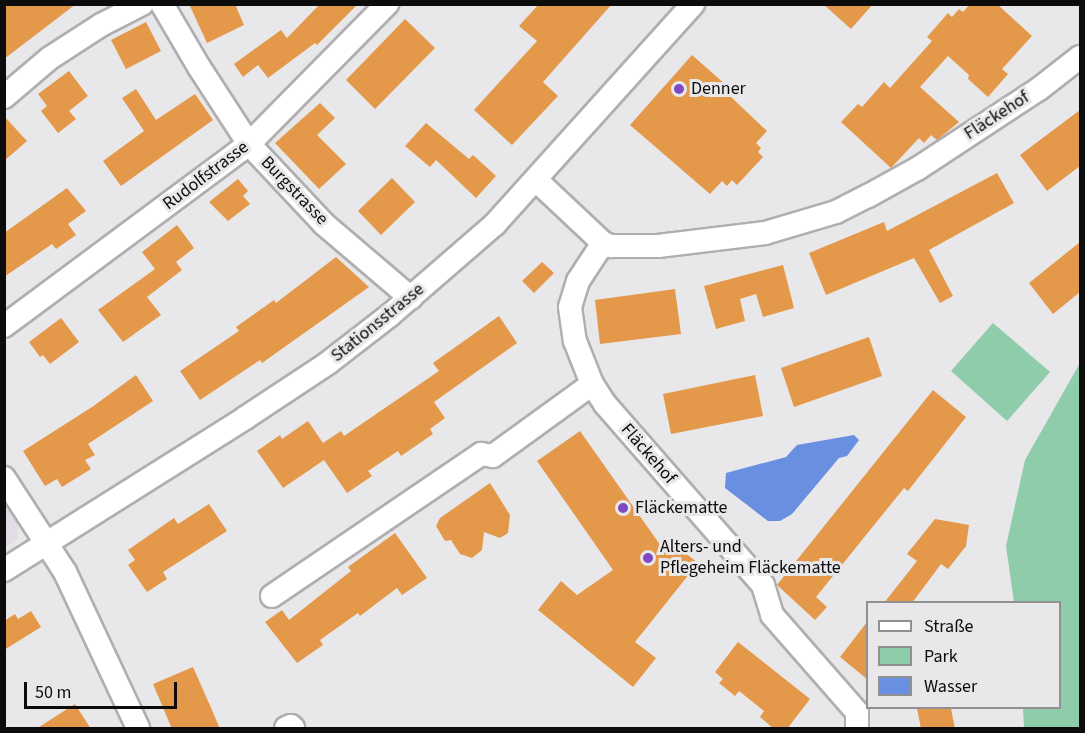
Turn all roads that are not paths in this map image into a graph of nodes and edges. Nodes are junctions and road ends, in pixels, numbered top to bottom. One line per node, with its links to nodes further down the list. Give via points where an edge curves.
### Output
1 (142, 4): 6 (street, via 50,58)
2 (162, 4): 7 (street, Burgstrasse)
3 (387, 4): 7 (street, Rudolfstrasse)
4 (693, 4): 8 (street, Stationsstrasse)
5 (1080, 57): 9 (street, Fläckehof, via 1039,89 926,162 836,212 765,233 658,246 624,248)
6 (4, 97)
7 (249, 144): 10 (street, Burgstrasse, via 324,224); 11 (street, Rudolfstrasse)
8 (536, 180): 9 (street); 10 (street, Stationsstrasse, via 495,224)
9 (603, 243): 12 (street, Fläckehof, via 578,281 570,307 575,340)
10 (411, 298): 14 (street, Stationsstrasse, via 328,363)
11 (4, 326)
12 (592, 384): 16 (street, via 493,456 481,454); 20 (street, Fläckehof, via 604,404 763,585 772,615 857,712)
13 (4, 478): 14 (street)
14 (47, 543): 15 (street, Stationsstrasse); 17 (street, via 65,572)
15 (4, 570)
16 (272, 596)
17 (138, 729)
18 (286, 729): 19 (street)
19 (293, 729)
20 (857, 729)

